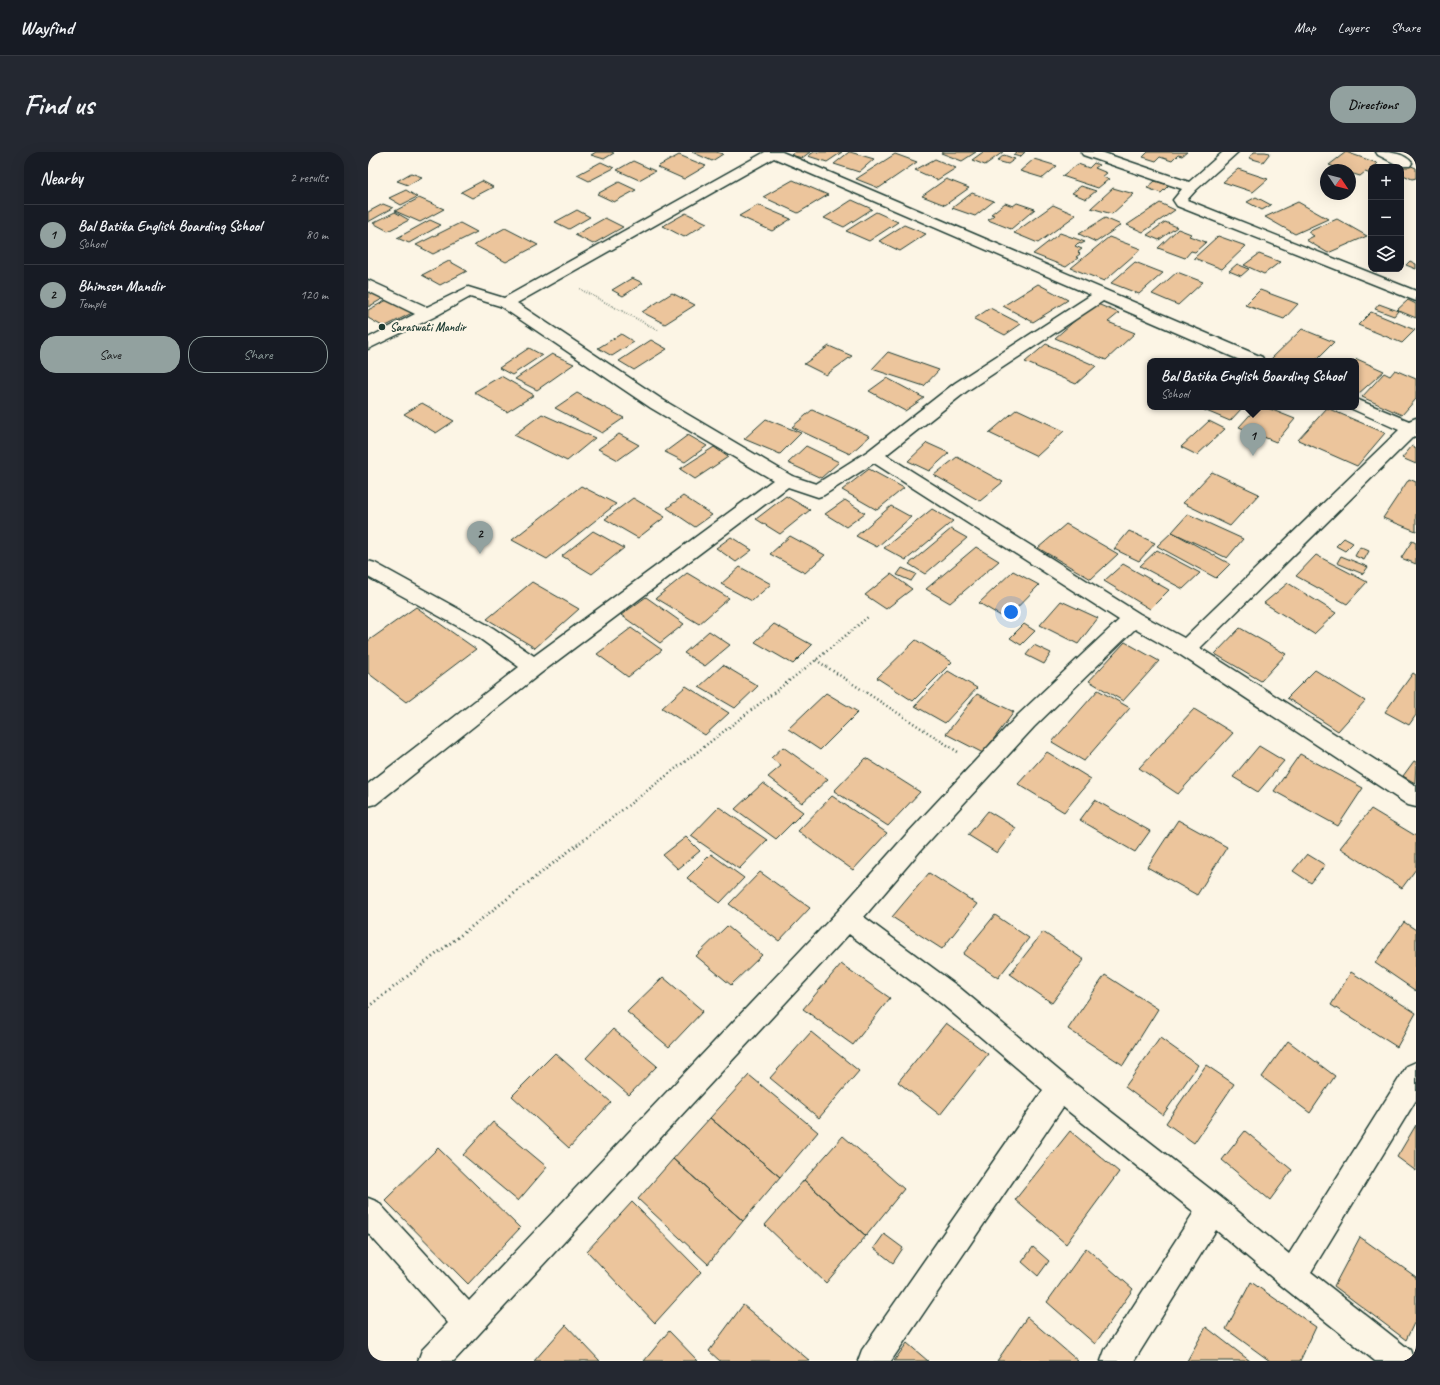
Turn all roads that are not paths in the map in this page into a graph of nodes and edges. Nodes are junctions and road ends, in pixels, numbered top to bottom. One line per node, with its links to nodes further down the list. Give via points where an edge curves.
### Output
1 (774, 152): 8 (street); 10 (street)
2 (1088, 152): 6 (street)
3 (1232, 152): 6 (street)
4 (1383, 152): 5 (street)
5 (1405, 163)
6 (1191, 187): 9 (street, via 1180,200 1185,206)
7 (368, 285): 11 (street)
8 (1102, 295): 13 (street); 16 (street, via 961,388)
9 (1416, 296)
10 (506, 303): 11 (street, via 468,292); 17 (street, via 657,404)
11 (428, 314): 12 (street)
12 (368, 344)
13 (1249, 358)
14 (1359, 405): 15 (street)
15 (1415, 428): 20 (street)
16 (874, 455): 17 (street, via 818,491); 19 (street)
17 (786, 480): 21 (street)
18 (368, 568): 21 (street, via 486,633)
19 (1133, 619): 20 (street); 24 (street, via 1026,721)
20 (1186, 650): 23 (street)
21 (534, 667): 22 (street)
22 (368, 797)
23 (1416, 798)
24 (847, 919): 26 (street, via 951,996); 30 (street)
25 (1416, 1075): 29 (street)
26 (1060, 1088): 27 (street); 32 (street)
27 (1213, 1209): 29 (street); 33 (street)
28 (368, 1212): 30 (street)
29 (1292, 1276): 34 (street)
30 (469, 1323): 31 (street)
31 (433, 1361)
32 (873, 1361)
33 (1116, 1361)
34 (1399, 1361)

